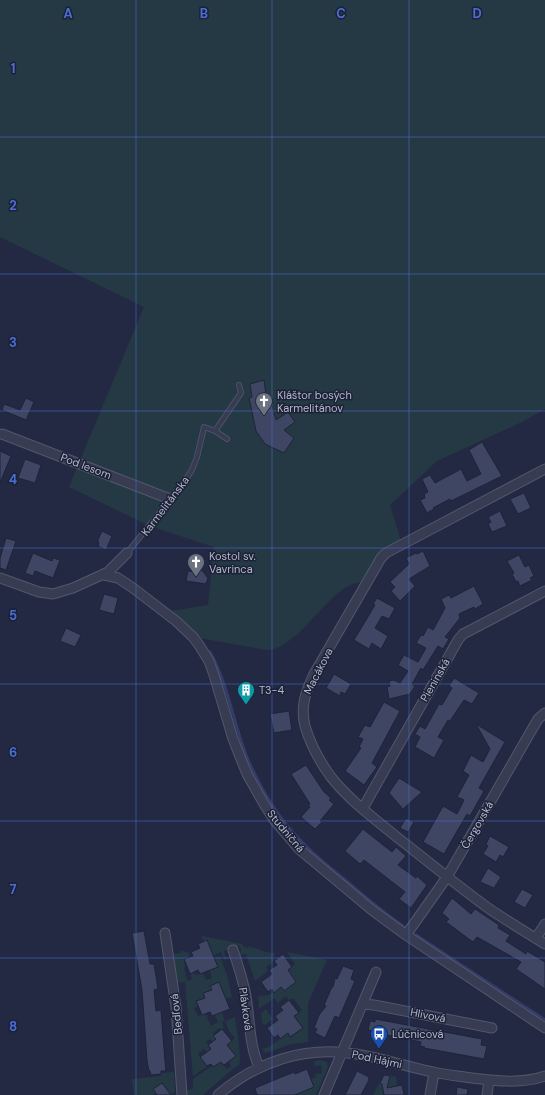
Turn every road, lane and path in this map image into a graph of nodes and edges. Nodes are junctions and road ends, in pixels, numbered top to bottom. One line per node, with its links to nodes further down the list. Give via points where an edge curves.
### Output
1 (239, 385): 2 (lane, via 241,393)
2 (215, 431): 4 (lane); 6 (lane, Karmelitánska, via 204,427 192,470)
3 (2, 434): 6 (street, Pod lesom)
4 (227, 438)
5 (545, 469): 12 (street, Macákova, via 386,553 377,564 314,674 304,698 304,718 309,737 331,777)
6 (170, 499): 7 (lane, Karmelitánska)
7 (127, 553): 8 (street)
8 (104, 575): 9 (street, via 48,595); 16 (street, Studničná, via 118,578 133,588 193,637 209,661 247,774 275,821 305,854)
9 (0, 578)
10 (545, 591): 12 (street, Pieninská, via 463,634)
11 (545, 713): 13 (street, Čergovská, via 535,724)
12 (363, 808): 13 (street, Macákova)
13 (447, 877): 16 (street, Čergovská); 17 (street, Macákova, via 493,911)
14 (545, 924): 17 (street)
15 (165, 933): 29 (street, Bedľová, via 176,1007)
16 (406, 935): 23 (street, Studničná)
17 (536, 938): 18 (street, Macákova)
18 (545, 944)
19 (233, 950): 25 (street, Plávková, via 244,987 250,1035)
20 (376, 972): 21 (street)
21 (363, 1004): 22 (street, Hlivová); 24 (street)
22 (492, 1028)
23 (545, 1028)
24 (342, 1052): 25 (street, Pod Hájmi, via 307,1053 286,1057); 26 (street, Pod Hájmi); 31 (street)
25 (259, 1067): 30 (street, Pod Hájmi)
26 (434, 1073): 28 (street, Pod Hájmi); 32 (street)
27 (545, 1076): 28 (street, Pod Hájmi, via 522,1081)
28 (489, 1080): 33 (street)
29 (182, 1095)
30 (218, 1095)
31 (324, 1095)
32 (430, 1095)
33 (487, 1095)

